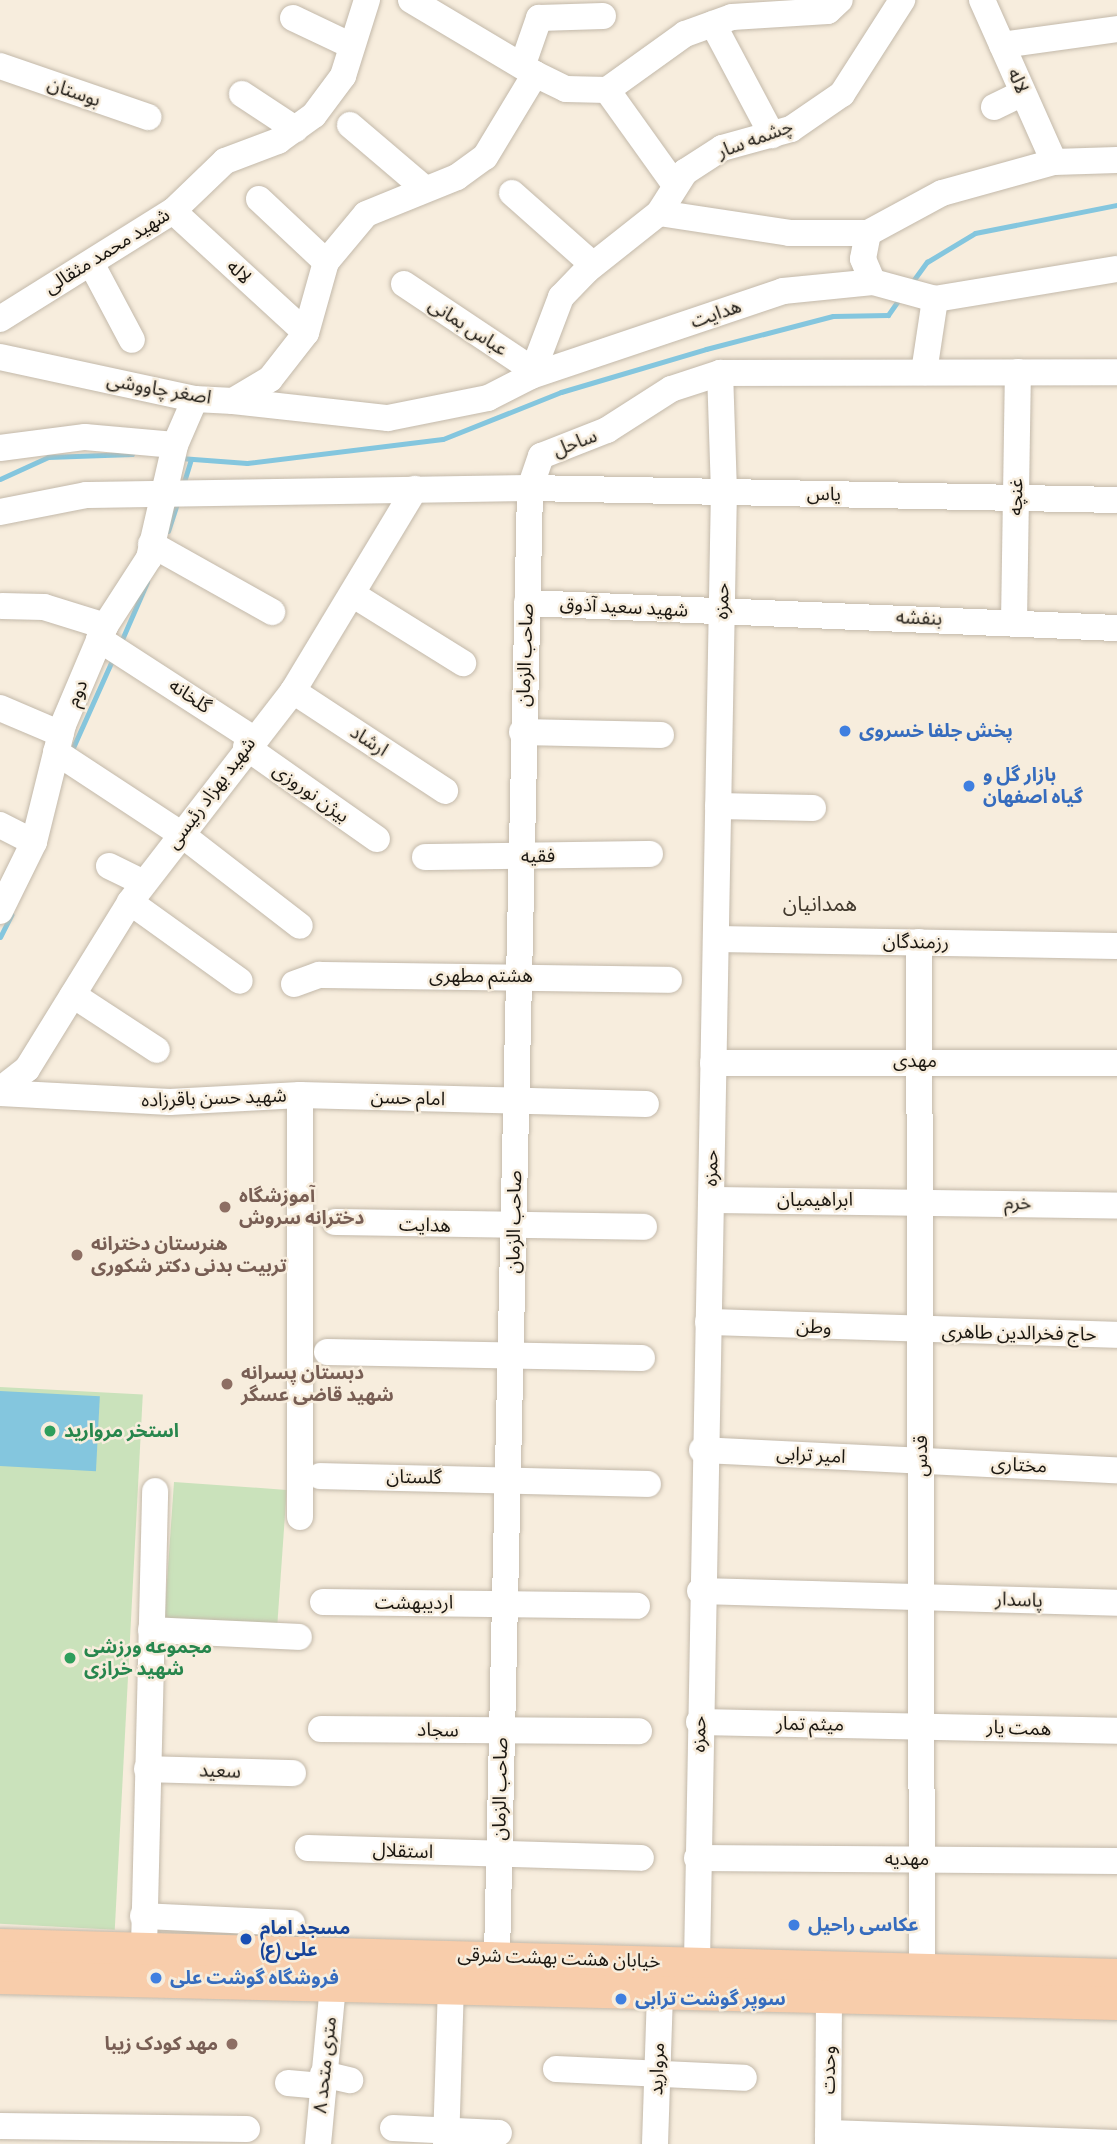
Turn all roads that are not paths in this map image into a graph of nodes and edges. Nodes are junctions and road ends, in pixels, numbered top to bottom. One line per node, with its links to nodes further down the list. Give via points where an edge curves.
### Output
1 (366, 0): 11 (street, شهید محمد مثقالی)
2 (411, 0): 13 (street)
3 (840, 0): 8 (street, via 828,11 797,18 732,17)
4 (902, 0): 21 (street, چشمه سار, via 842,94 791,129)
5 (982, 0): 10 (street, لاله)
6 (603, 16): 13 (street, اصغر چاووشی, via 539,19)
7 (293, 18): 11 (street)
8 (713, 24): 14 (street, via 685,34); 21 (street)
9 (1117, 29): 10 (street)
10 (1002, 45): 15 (street, لاله)
11 (352, 46): 20 (street, شهید محمد مثقالی, via 343,76 314,115)
12 (0, 66): 18 (street, بوستان)
13 (529, 69): 14 (street, via 566,89); 25 (street, اصغر چاووشی, via 485,157)
14 (607, 90): 24 (street)
15 (1023, 93): 17 (street); 23 (street, لاله)
16 (242, 94): 20 (street)
17 (994, 107)
18 (148, 117)
19 (349, 125): 25 (street)
20 (295, 128): 28 (street, شهید محمد مثقالی, via 225,161)
21 (772, 135): 24 (street, چشمه سار, via 722,148)
22 (1117, 160): 23 (street)
23 (1054, 162): 30 (street, via 942,193)
24 (675, 184): 29 (street, چشمه سار)
25 (424, 188): 31 (street, اصغر چاووشی, via 366,214)
26 (512, 193): 33 (street)
27 (259, 199): 31 (street)
28 (173, 211): 32 (street, شهید محمد مثقالی); 39 (street, لاله)
29 (659, 213): 30 (street, via 789,233); 33 (street)
30 (868, 233): 36 (street, via 863,259)
31 (326, 262): 39 (street, اصغر چاووشی)
32 (91, 263): 38 (street, شهید محمد مثقالی); 40 (street)
33 (593, 265): 45 (street, via 561,297)
34 (1117, 270): 37 (street, هدایت)
35 (404, 284): 45 (street, عباس بمانی)
36 (881, 284): 37 (street, هدایت); 45 (street, هدایت, via 783,291)
37 (931, 298): 42 (street)
38 (0, 319)
39 (306, 333): 48 (street, اصغر چاووشی, via 270,379)
40 (132, 340)
41 (0, 357): 47 (street, اصغر چاووشی)
42 (923, 372): 43 (street, ساحل); 46 (street, ساحل)
43 (1018, 372): 44 (street, ساحل); 55 (street, غنچه)
44 (1117, 372)
45 (532, 373): 48 (street, هدایت, via 488,398 388,418)
46 (720, 373): 51 (street, ساحل, via 670,389 607,430 541,456); 54 (street, حمزه)
47 (195, 399): 48 (street, اصغر چاووشی); 49 (street, دوم)
48 (233, 401)
49 (175, 445): 50 (street, via 85,437); 53 (street, دوم)
50 (0, 448)
51 (530, 488): 52 (street); 54 (street, یاس); 60 (street, صاحب الزمان)
52 (415, 489): 53 (street); 59 (street, شهید بهزاد رئیسی)
53 (172, 491): 57 (street, via 86,495); 58 (street, دوم)
54 (724, 492): 55 (street, یاس); 62 (street, حمزه)
55 (1016, 500): 56 (street, یاس); 64 (street, غنچه)
56 (1117, 500)
57 (0, 512)
58 (151, 544): 63 (street); 66 (street, دوم, via 149,558)
59 (352, 594): 67 (street); 68 (street, شهید بهزاد رئیسی)
60 (527, 603): 62 (street, شهید سعید آذوق); 70 (street, صاحب الزمان)
61 (1, 611): 66 (street, گلخانه, via 44,607)
62 (722, 611): 64 (street, بنفشه); 75 (street, حمزه)
63 (272, 612)
64 (1014, 622): 65 (street, بنفشه)
65 (1117, 628)
66 (102, 632): 72 (street, گلخانه); 73 (street, دوم)
67 (463, 663)
68 (293, 691): 72 (street, شهید بهزاد رئیسی); 74 (street, ارشاد)
69 (0, 708): 73 (street)
70 (522, 732): 71 (street); 82 (street, صاحب الزمان)
71 (662, 735)
72 (249, 742): 78 (street, شهید بهزاد رئیسی); 79 (street, بیژن نوروزی)
73 (59, 743): 78 (street); 80 (street, دوم)
74 (445, 791)
75 (718, 806): 76 (street); 88 (street, حمزه)
76 (813, 808)
77 (0, 825): 80 (street)
78 (181, 834): 85 (street, شهید بهزاد رئیسی); 87 (street)
79 (377, 839)
80 (34, 842): 86 (street, دوم)
81 (650, 854): 82 (street, فقیه)
82 (518, 856): 83 (street, فقیه); 91 (street, صاحب الزمان)
83 (425, 857)
84 (109, 866): 85 (street)
85 (137, 892): 92 (street); 95 (street, شهید بهزاد رئیسی)
86 (0, 911)
87 (300, 926)
88 (716, 939): 89 (street, رزمندگان); 98 (street, حمزه)
89 (919, 942): 90 (street, رزمندگان); 97 (street, قدس)
90 (1117, 946)
91 (517, 976): 93 (street, هشتم مطهری); 94 (street, هشتم مطهری, via 319,975); 102 (street, صاحب الزمان)
92 (240, 981)
93 (669, 981)
94 (294, 984)
95 (73, 995): 96 (street); 100 (street, شهید بهزاد رئیسی, via 27,1069)
96 (157, 1050)
97 (919, 1061): 98 (street, مهدی); 99 (street, مهدی); 104 (street, قدس)
98 (713, 1063): 105 (street, حمزه)
99 (1117, 1063)
100 (0, 1092): 101 (street, شهید حسن باقرزاده, via 170,1102)
101 (300, 1095): 102 (street, امام حسن); 123 (street, شهید حسن باقرزاده)
102 (516, 1101): 103 (street, امام حسن); 108 (street, صاحب الزمان)
103 (646, 1104)
104 (920, 1199): 105 (street, ابراهیمیان); 106 (street, خرم); 111 (street, قدس)
105 (711, 1200): 110 (street, حمزه)
106 (1117, 1206)
107 (335, 1222): 108 (street, هدایت)
108 (514, 1227): 109 (street); 114 (street, صاحب الزمان)
109 (644, 1227)
110 (708, 1322): 111 (street, وطن); 116 (street, حمزه)
111 (920, 1332): 112 (street, حاج فخرالدین طاهری); 117 (street, قدس)
112 (1117, 1335)
113 (327, 1352): 114 (street)
114 (512, 1355): 115 (street); 120 (street, صاحب الزمان)
115 (642, 1359)
116 (702, 1450): 117 (street, امیر ترابی); 124 (street, حمزه)
117 (921, 1460): 118 (street, مختاری); 125 (street, قدس)
118 (1117, 1470)
119 (320, 1476): 120 (street, گلستان)
120 (508, 1479): 121 (street, گلستان); 127 (street, صاحب الزمان)
121 (648, 1484)
122 (155, 1491): 130 (street)
123 (300, 1517)
124 (700, 1591): 125 (street, پاسدار); 132 (street, حمزه)
125 (922, 1597): 128 (street, پاسدار); 133 (street, قدس)
126 (323, 1602): 127 (street, اردیبهشت)
127 (504, 1603): 129 (street, اردیبهشت); 135 (street, صاحب الزمان)
128 (1117, 1603)
129 (637, 1606)
130 (151, 1629): 131 (street); 138 (street)
131 (299, 1637)
132 (699, 1722): 133 (street, میثم تمار); 143 (street, حمزه)
133 (922, 1725): 137 (street, همت یار); 144 (street, قدس)
134 (321, 1729): 135 (street, سجاد)
135 (501, 1730): 136 (street, سجاد); 141 (street, صاحب الزمان)
136 (639, 1731)
137 (1117, 1731)
138 (147, 1769): 139 (street, سعید); 146 (street)
139 (293, 1773)
140 (308, 1848): 141 (street, استقلال)
141 (499, 1854): 142 (street, استقلال); 150 (street, صاحب الزمان)
142 (641, 1858)
143 (697, 1858): 144 (street, مهدیه); 152 (street, حمزه)
144 (922, 1858): 145 (street, مهدیه); 153 (street, قدس)
145 (1117, 1861)
146 (143, 1916): 147 (street); 149 (street)
147 (292, 1923)
148 (0, 1945): 149 (main road, خیابان هشت بهشت شرقی)
149 (144, 1948): 150 (main road, خیابان هشت بهشت شرقی)
150 (497, 1956): 151 (main road, خیابان هشت بهشت شرقی)
151 (560, 1957): 152 (main road, خیابان هشت بهشت شرقی); 158 (main road)
152 (697, 1962): 153 (main road, خیابان هشت بهشت شرقی)
153 (922, 1969): 154 (main road, خیابان هشت بهشت شرقی)
154 (1117, 1975)
155 (0, 1977): 156 (main road, خیابان هشت بهشت شرقی)
156 (332, 1986): 157 (main road, خیابان هشت بهشت شرقی); 165 (street, ۸ متری متحد)
157 (452, 1989): 158 (main road, خیابان هشت بهشت شرقی); 172 (street)
158 (557, 1991): 159 (main road, خیابان هشت بهشت شرقی)
159 (660, 1994): 160 (main road, خیابان هشت بهشت شرقی); 163 (street, مروارید)
160 (829, 1995): 161 (main road, خیابان هشت بهشت شرقی); 173 (street, وحدت)
161 (1117, 2003)
162 (556, 2069): 163 (street)
163 (657, 2073): 164 (street); 176 (street, مروارید)
164 (744, 2078)
165 (323, 2080): 166 (street); 167 (street); 175 (street, ۸ متری متحد)
166 (350, 2080)
167 (288, 2084)
168 (0, 2126): 170 (street)
169 (393, 2128): 172 (street)
170 (247, 2129)
171 (499, 2133): 172 (street)
172 (446, 2138)
173 (828, 2139): 174 (street)
174 (1117, 2143)
175 (318, 2144)
176 (655, 2144)

